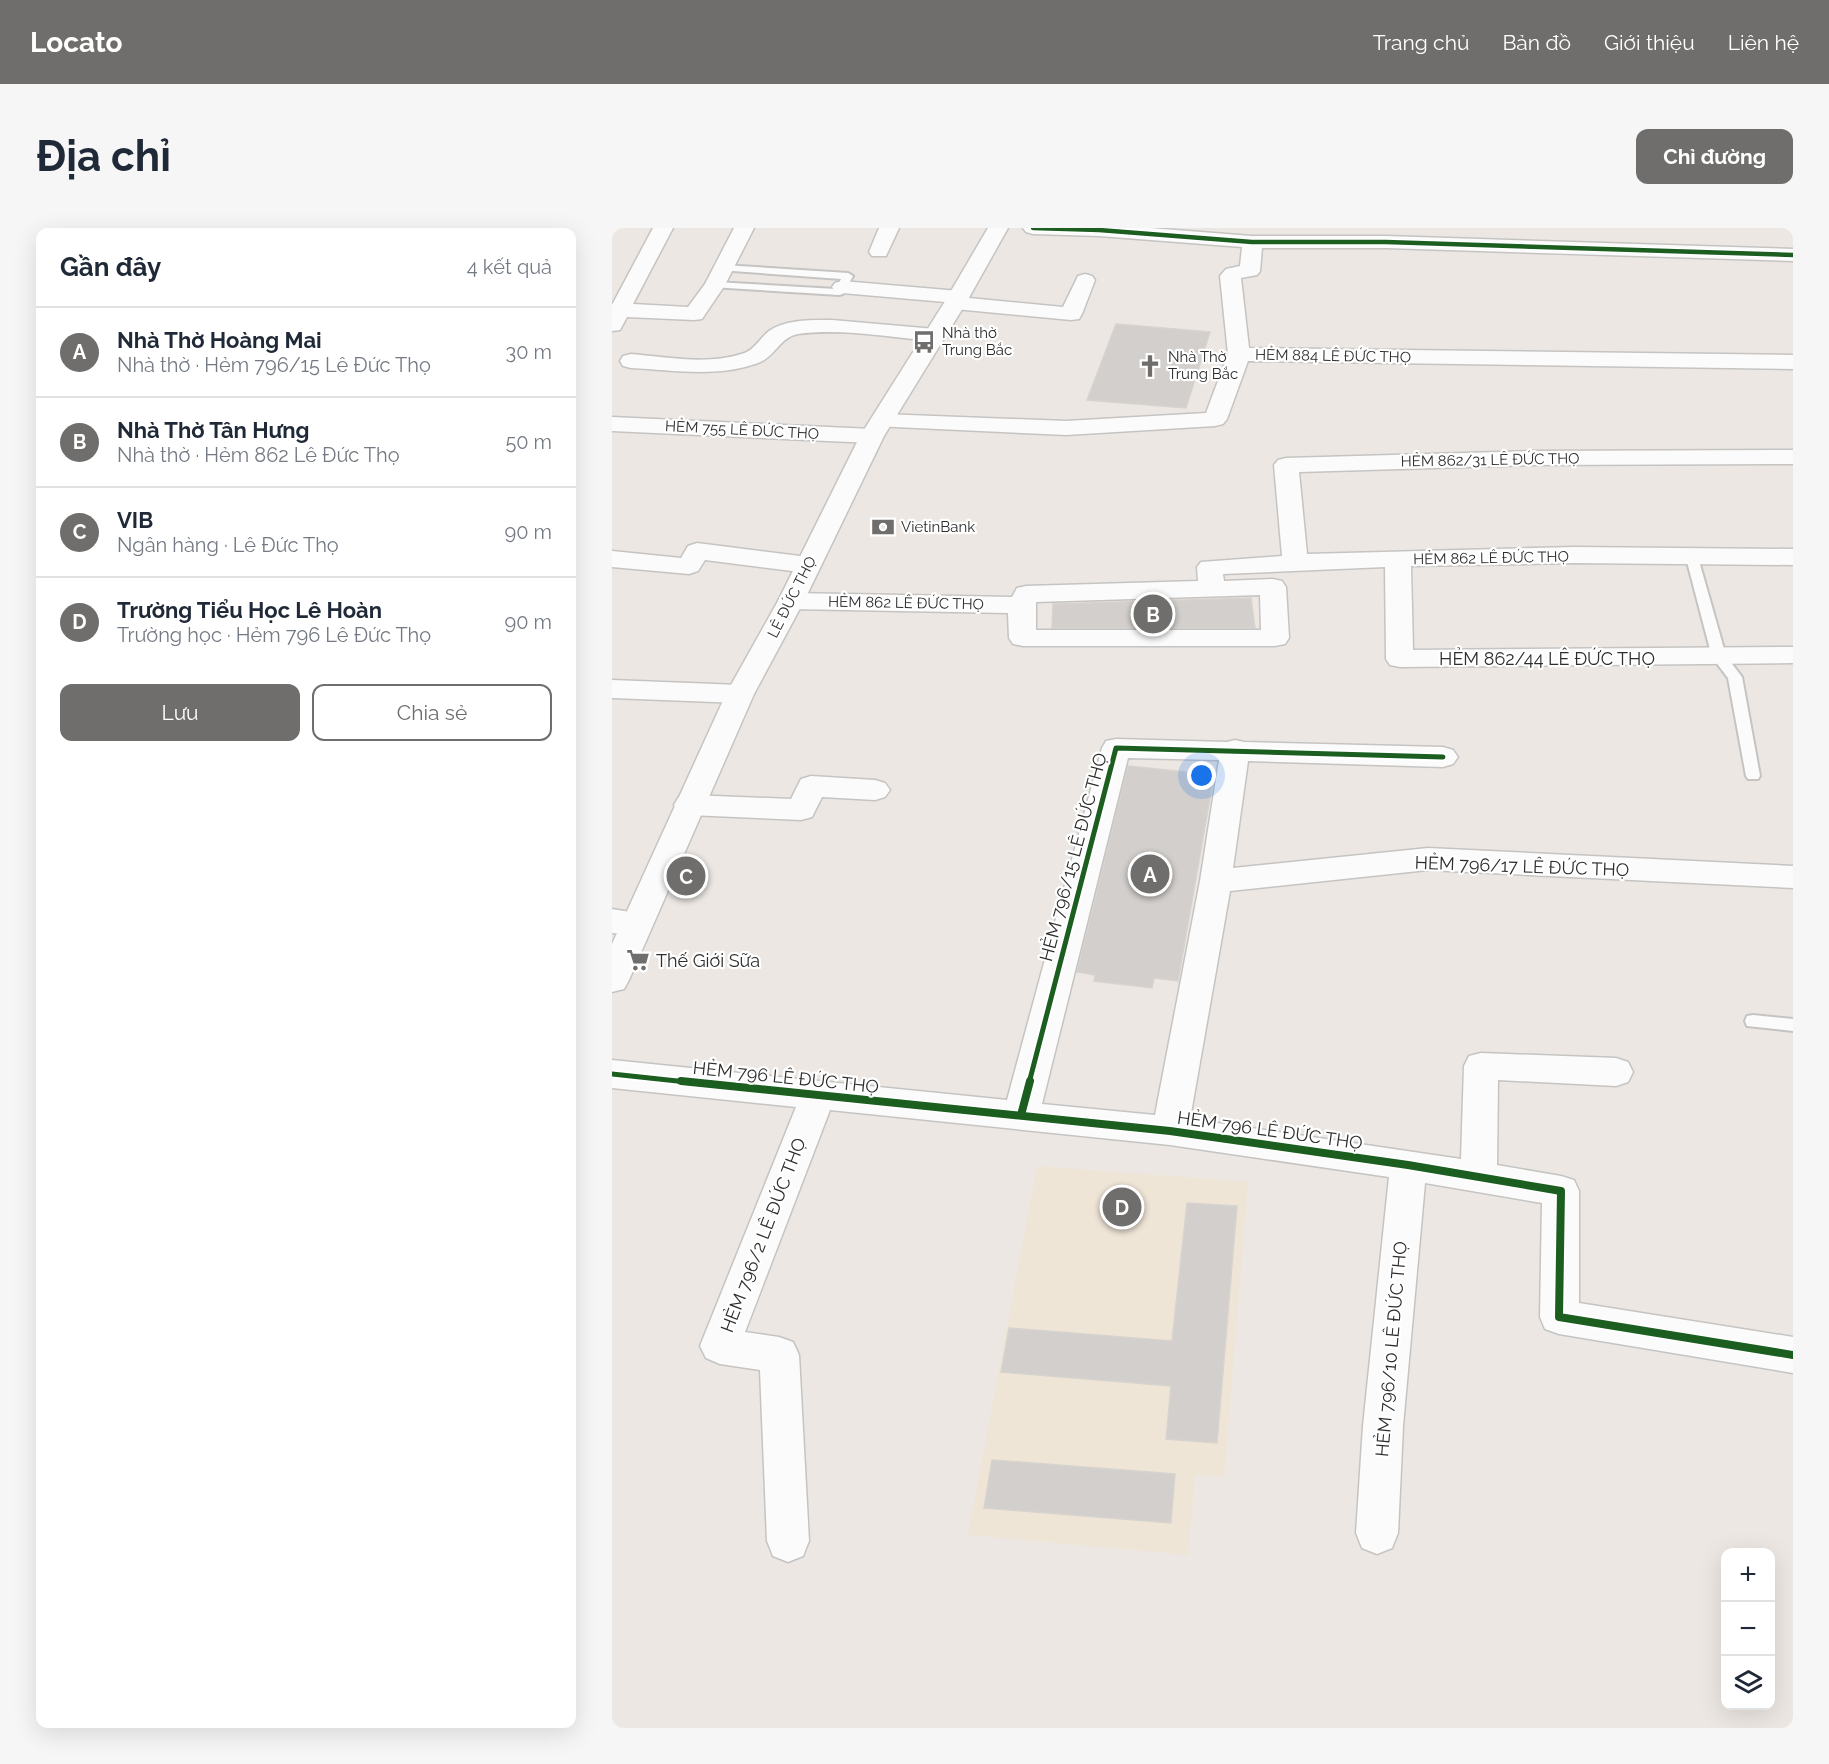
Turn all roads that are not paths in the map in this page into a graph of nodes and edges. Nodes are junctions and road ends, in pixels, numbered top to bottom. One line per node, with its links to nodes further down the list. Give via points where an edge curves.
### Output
1 (663, 228): 18 (street, via 630,274)
2 (744, 228): 14 (street)
3 (889, 228): 12 (street)
4 (998, 228): 17 (street, LÊ ĐỨC THỌ)
5 (1033, 228): 7 (street)
6 (1593, 228): 11 (street)
7 (1100, 229): 8 (street)
8 (1217, 233): 10 (street)
9 (1382, 235): 10 (street); 11 (street)
10 (1252, 242): 20 (street, via 1250,271 1230,276)
11 (1596, 249): 13 (street)
12 (879, 252)
13 (1793, 255)
14 (719, 277): 16 (lane, via 839,292); 16 (lane, via 848,276); 18 (street, via 694,314)
15 (1085, 280): 17 (street, via 1071,314)
16 (842, 287): 17 (street)
17 (957, 300): 19 (street, LÊ ĐỨC THỌ)
18 (616, 317)
19 (935, 335): 21 (street, via 796,328 778,333 763,352 734,362); 24 (street, LÊ ĐỨC THỌ)
20 (1239, 354): 22 (street, HẺM 884 LÊ ĐỨC THỌ); 24 (street, HẺM 884 LÊ ĐỨC THỌ, via 1215,419 1066,428)
21 (631, 361)
22 (1793, 362)
23 (612, 424): 24 (street, HẺM 755 LÊ ĐỨC THỌ)
24 (877, 429): 31 (street, LÊ ĐỨC THỌ)
25 (1793, 457): 30 (street, HẺM 862/31 LÊ ĐỨC THỌ, via 1531,458 1286,465)
26 (1691, 554): 27 (street, HẺM 862 LÊ ĐỨC THỌ); 29 (street, HẺM 862 LÊ ĐỨC THỌ); 36 (lane)
27 (1793, 557)
28 (612, 559): 31 (street, via 689,567 697,551)
29 (1398, 559): 30 (street, HẺM 862 LÊ ĐỨC THỌ); 36 (street, HẺM 862/44 LÊ ĐỨC THỌ, via 1400,659)
30 (1295, 562): 32 (street, HẺM 862 LÊ ĐỨC THỌ, via 1210,567)
31 (808, 565): 33 (street, LÊ ĐỨC THỌ)
32 (1210, 588): 34 (street, HẺM 862 LÊ ĐỨC THỌ, via 1026,594); 34 (street, HẺM 862 LÊ ĐỨC THỌ, via 1273,587 1275,638 1023,638)
33 (790, 601): 34 (street, HẺM 862 LÊ ĐỨC THỌ); 38 (street, LÊ ĐỨC THỌ)
34 (1021, 605)
35 (1793, 655): 36 (street, HẺM 862/44 LÊ ĐỨC THỌ)
36 (1719, 657): 41 (lane, via 1735,677)
37 (612, 689): 38 (street)
38 (740, 694): 43 (street, LÊ ĐỨC THỌ)
39 (1235, 749): 40 (street, HẺM 796/15 LÊ ĐỨC THỌ); 45 (street); 53 (street, HẺM 796/15 LÊ ĐỨC THỌ, via 1116,748)
40 (1443, 756)
41 (1753, 776)
42 (875, 790): 43 (street, via 812,786 801,810)
43 (688, 805): 46 (street, LÊ ĐỨC THỌ)
44 (1793, 878): 45 (street, HẺM 796/17 LÊ ĐỨC THỌ, via 1428,859)
45 (1216, 880): 54 (street)
46 (625, 922): 47 (street, LÊ ĐỨC THỌ)
47 (612, 980)
48 (1753, 1021): 49 (lane)
49 (1793, 1025)
50 (1616, 1072): 56 (street, via 1481,1066)
51 (612, 1074): 52 (street, HẺM 796 LÊ ĐỨC THỌ)
52 (818, 1095): 53 (street, HẺM 796 LÊ ĐỨC THỌ); 59 (street, HẺM 796/2 LÊ ĐỨC THỌ, via 720,1346 779,1355)
53 (1021, 1115): 54 (street, HẺM 796 LÊ ĐỨC THỌ)
54 (1170, 1131): 55 (street, HẺM 796 LÊ ĐỨC THỌ)
55 (1408, 1165): 56 (street, HẺM 796 LÊ ĐỨC THỌ); 58 (street, HẺM 796/10 LÊ ĐỨC THỌ, via 1383,1426)
56 (1479, 1177): 57 (street, HẺM 796 LÊ ĐỨC THỌ, via 1561,1191 1559,1317)
57 (1793, 1355)
58 (1377, 1533)
59 (788, 1541)

